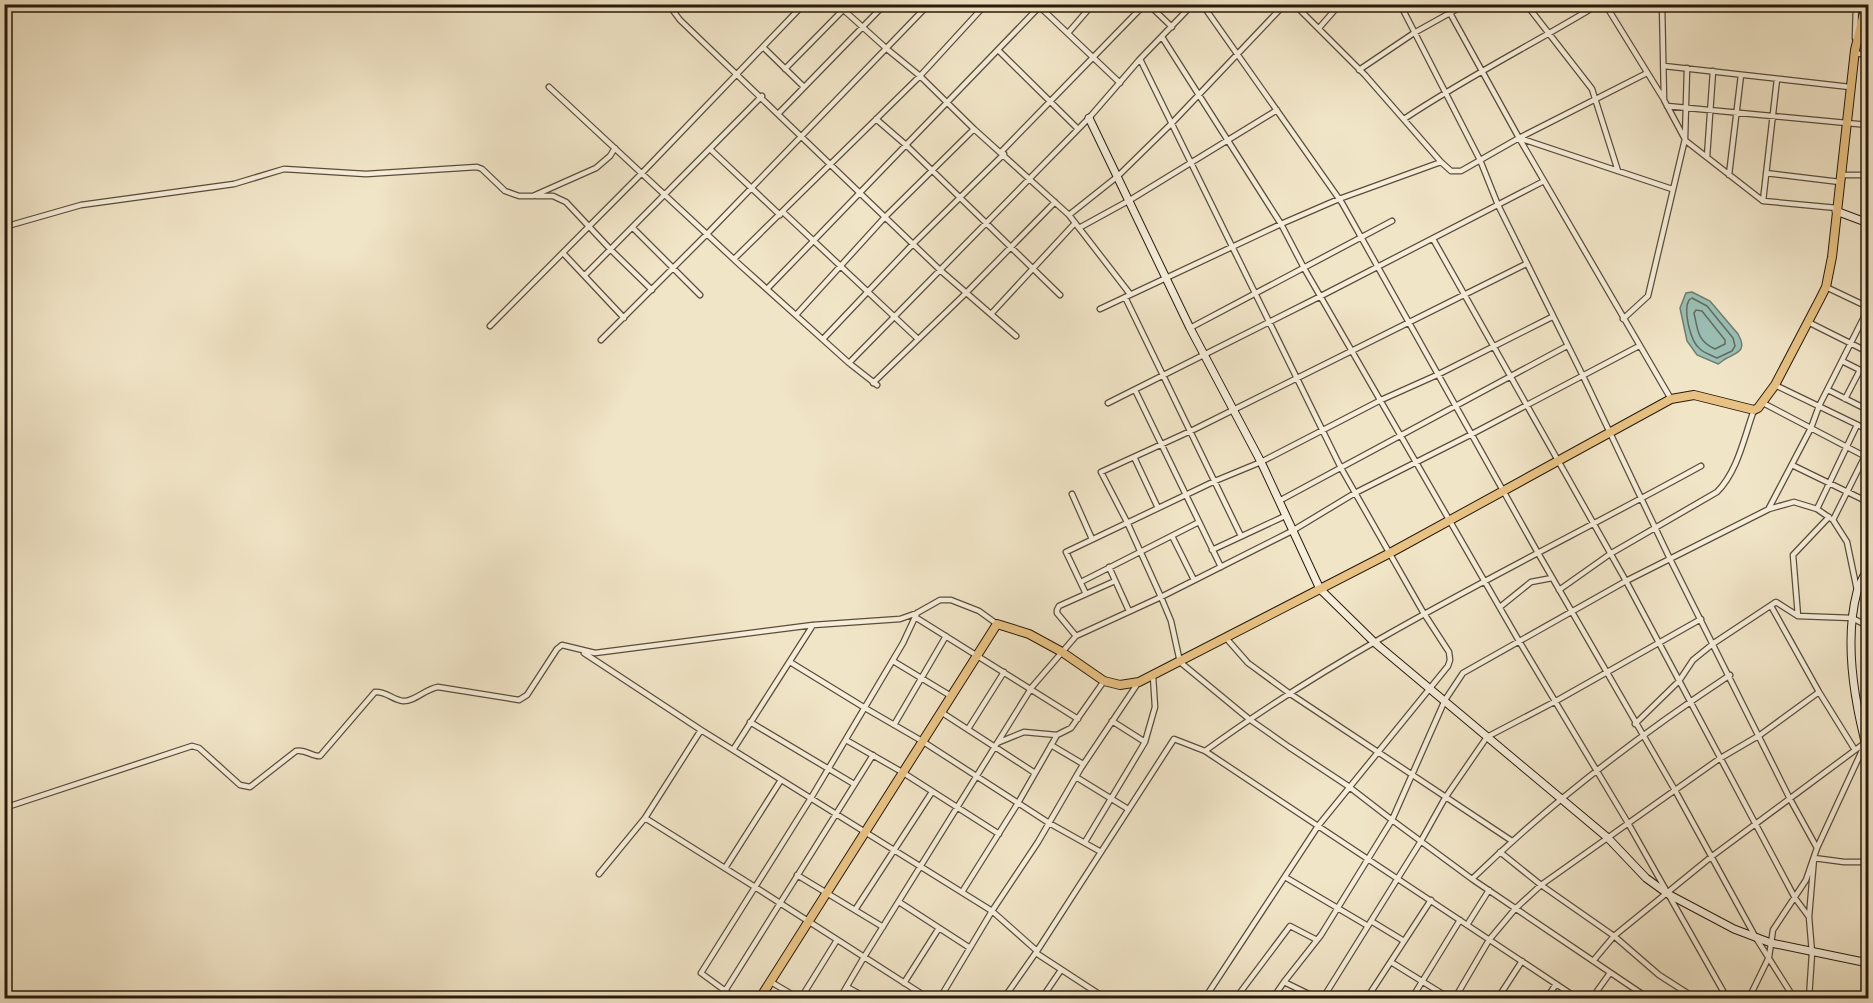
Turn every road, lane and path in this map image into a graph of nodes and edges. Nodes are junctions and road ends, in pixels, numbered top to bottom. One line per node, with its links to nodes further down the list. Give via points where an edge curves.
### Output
1 (668, 4): 48 (street)
2 (804, 4): 33 (street)
3 (837, 4): 24 (street)
4 (885, 4): 26 (street)
5 (929, 4): 34 (street)
6 (986, 4): 50 (street)
7 (1093, 4): 29 (street)
8 (1147, 4): 27 (street); 39 (street)
9 (1193, 4): 27 (street)
10 (1202, 4): 37 (street)
11 (1285, 4): 37 (street)
12 (1294, 4): 28 (street)
13 (1340, 4): 28 (street)
14 (1400, 4): 30 (street)
15 (1445, 4): 25 (street)
16 (1466, 4): 25 (street)
17 (1526, 4): 31 (street)
18 (1599, 4): 31 (street)
19 (1605, 4): 47 (street)
20 (1662, 4): 41 (street)
21 (1856, 4): 36 (street)
22 (1869, 5): 36 (highway)
23 (1041, 6): 29 (street); 35 (street)
24 (843, 10): 26 (street); 43 (street)
25 (1450, 13): 30 (street); 46 (street)
26 (862, 27): 34 (street); 54 (street)
27 (1172, 27): 32 (street)
28 (1319, 28): 44 (street)
29 (1068, 33): 39 (street)
30 (1414, 33): 44 (street); 56 (street)
31 (1549, 35): 46 (street); 59 (street, via 1592,89)
32 (1162, 37): 40 (street); 57 (street)
33 (764, 48): 43 (street); 48 (street)
34 (887, 49): 50 (street); 78 (street)
35 (998, 50): 61 (street); 62 (street)
36 (1855, 52): 38 (street); 55 (highway)
37 (1237, 53): 57 (street); 65 (street)
38 (1869, 55)
39 (1093, 57): 52 (street); 62 (street)
40 (1140, 59): 52 (street); 74 (street)
41 (1664, 66): 42 (street); 60 (street)
42 (1687, 68): 45 (street); 64 (street)
43 (785, 69): 54 (street)
44 (1359, 70): 72 (street)
45 (1713, 71): 49 (street); 66 (street)
46 (1483, 72): 56 (street); 79 (street)
47 (1647, 73): 59 (street); 60 (street)
48 (739, 74): 58 (street); 93 (street)
49 (1741, 75): 51 (street); 67 (street)
50 (920, 76): 61 (street); 71 (street)
51 (1777, 79): 55 (street); 69 (street)
52 (1120, 82): 70 (street)
53 (549, 87): 83 (street)
54 (804, 87): 68 (street)
55 (1850, 87): 73 (highway)
56 (1444, 92): 72 (street); 87 (street)
57 (1199, 95): 74 (street); 81 (street)
58 (762, 96): 68 (street); 84 (street)
59 (1595, 100): 79 (street); 91 (street)
60 (1664, 100): 63 (street)
61 (948, 101): 76 (street); 82 (street)
62 (1050, 101): 77 (street); 85 (street)
63 (1667, 106): 64 (street); 80 (street)
64 (1686, 108): 66 (street); 80 (street)
65 (1276, 110): 81 (street); 107 (street)
66 (1710, 110): 67 (street); 86 (street)
67 (1737, 112): 69 (street); 95 (street)
68 (779, 113): 78 (street)
69 (1773, 116): 73 (street); 94 (street)
70 (1089, 118): 77 (street); 97 (street)
71 (876, 119): 82 (street); 90 (street)
72 (1404, 119): 88 (street)
73 (1846, 122): 75 (street); 99 (highway)
74 (1171, 124): 89 (street); 97 (street)
75 (1869, 125)
76 (974, 129): 85 (street); 92 (street)
77 (1078, 129): 98 (street)
78 (802, 136): 90 (street); 101 (street)
79 (1519, 138): 87 (street); 91 (street); 100 (street)
80 (1685, 139): 86 (street); 102 (street)
81 (1227, 140): 89 (street); 120 (street)
82 (906, 145): 92 (street); 103 (street)
83 (615, 148): 93 (street); 105 (street, via 596,168)
84 (710, 149): 101 (street); 104 (street)
85 (1002, 153): 98 (street); 106 (street)
86 (1707, 157): 95 (street)
87 (1480, 160): 88 (street, via 1461,171 1451,171); 111 (street)
88 (1441, 162): 107 (street)
89 (1190, 163): 108 (street); 131 (street)
90 (831, 164): 103 (street); 113 (street)
91 (1618, 171): 102 (street)
92 (933, 172): 106 (street); 115 (street)
93 (642, 173): 104 (street); 122 (street)
94 (1766, 173): 99 (street); 109 (street)
95 (1729, 175): 109 (street)
96 (1869, 175): 99 (street)
97 (1118, 176): 108 (street); 114 (street)
98 (1030, 178): 110 (street); 119 (street)
99 (1840, 178): 112 (highway)
100 (1544, 181): 111 (street); 162 (street)
101 (752, 188): 113 (street); 125 (street)
102 (1672, 189): 162 (street, via 1648,296)
103 (860, 194): 115 (street); 128 (street)
104 (665, 195): 123 (street); 125 (street)
105 (533, 196): 121 (street, via 505,191 477,167 366,174 284,169 234,184 81,205); 122 (street, via 562,200)
106 (959, 198): 119 (street); 129 (street)
107 (1339, 199): 120 (street); 126 (street)
108 (1130, 200): 124 (street); 143 (street)
109 (1763, 201): 112 (street)
110 (1055, 202): 114 (street); 130 (street)
111 (1498, 205): 127 (street); 135 (street)
112 (1837, 210): 118 (street); 144 (highway)
113 (781, 214): 128 (street); 134 (street)
114 (1070, 215): 117 (street)
115 (885, 217): 129 (street); 136 (street)
116 (1392, 221): 126 (street)
117 (1075, 222): 124 (street); 140 (street)
118 (1869, 223)
119 (985, 224): 130 (street); 141 (street)
120 (1281, 224): 131 (street); 139 (street)
121 (4, 227)
122 (589, 227): 132 (street); 133 (street)
123 (633, 228): 132 (street); 138 (street)
124 (1079, 228): 153 (street)
125 (707, 234): 134 (street); 138 (street)
126 (1362, 238): 137 (street); 139 (street)
127 (1433, 239): 137 (street); 150 (street)
128 (814, 241): 136 (street); 145 (street)
129 (913, 244): 141 (street); 147 (street)
130 (1010, 247): 140 (street); 148 (street)
131 (1232, 248): 143 (street); 149 (street)
132 (611, 250): 142 (street); 146 (street)
133 (563, 253): 142 (street); 166 (street)
134 (734, 259): 145 (street)
135 (1526, 264): 150 (street); 160 (street)
136 (841, 266): 147 (street); 158 (street)
137 (1378, 266): 154 (street); 164 (street)
138 (674, 268): 146 (street); 151 (street)
139 (1304, 268): 149 (street); 154 (street)
140 (1033, 269): 152 (street); 157 (street)
141 (940, 270): 148 (street); 159 (street)
142 (585, 275): 161 (street)
143 (1165, 277): 153 (street); 167 (street)
144 (1826, 287): 155 (street); 165 (highway)
145 (767, 289): 158 (street)
146 (652, 290): 161 (street)
147 (868, 291): 159 (street); 169 (street)
148 (966, 293): 157 (street); 170 (street)
149 (1255, 294): 163 (street); 167 (street)
150 (1463, 294): 164 (street); 173 (street)
151 (700, 295)
152 (1060, 295)
153 (1127, 295): 156 (street); 184 (street)
154 (1321, 296): 163 (street); 176 (street)
155 (1869, 308): 172 (street)
156 (1101, 309)
157 (991, 314): 168 (street)
158 (796, 315): 169 (street)
159 (896, 316): 170 (street); 180 (street)
160 (1552, 317): 173 (street); 174 (street)
161 (624, 318): 171 (street)
162 (1623, 319): 175 (street)
163 (1269, 322): 178 (street); 187 (street)
164 (1408, 322): 176 (street); 183 (street)
165 (1808, 322): 172 (street); 188 (highway)
166 (490, 326)
167 (1190, 328): 178 (street)
168 (1016, 336)
169 (823, 339): 180 (street)
170 (918, 339): 180 (street, via 875,384)
171 (601, 340)
172 (1851, 344): 177 (street); 179 (street)
173 (1493, 345): 183 (street); 185 (street)
174 (1567, 346): 185 (street); 186 (street)
175 (1639, 346): 186 (street); 191 (street)
176 (1352, 350): 187 (street); 194 (street)
177 (1869, 352)
178 (1204, 355): 184 (street); 201 (street)
179 (1842, 362): 181 (street); 190 (street)
180 (849, 363)
181 (1860, 370): 182 (street); 192 (street)
182 (1869, 374)
183 (1437, 375): 194 (street); 197 (street)
184 (1163, 376): 189 (street); 207 (street)
185 (1510, 376): 197 (street); 198 (street)
186 (1583, 376): 198 (street); 208 (street)
187 (1296, 378): 201 (street); 205 (street)
188 (1775, 385): 196 (highway); 199 (street)
189 (1135, 390): 195 (street); 211 (street)
190 (1827, 390): 192 (street); 199 (street)
191 (1671, 399): 202 (highway, via 1694,395); 208 (highway)
192 (1845, 399): 200 (street)
193 (1869, 399): 200 (street)
194 (1381, 400): 205 (street); 210 (street)
195 (1108, 403)
196 (1763, 403): 202 (highway); 204 (street)
197 (1455, 405): 209 (street); 210 (street)
198 (1526, 405): 209 (street); 215 (street)
199 (1819, 406): 203 (street); 204 (street)
200 (1866, 409)
201 (1233, 410): 207 (street); 217 (street)
202 (1754, 410): 240 (street, via 1727,482 1717,492)
203 (1857, 425): 206 (street); 212 (street)
204 (1811, 428): 212 (street); 218 (street)
205 (1322, 430): 217 (street); 220 (street)
206 (1869, 430)
207 (1190, 431): 211 (street); 221 (street)
208 (1609, 433): 215 (highway); 228 (street)
209 (1472, 434): 216 (street); 223 (street)
210 (1400, 435): 216 (street); 220 (street)
211 (1161, 445): 213 (street); 227 (street)
212 (1847, 446): 214 (street); 222 (street)
213 (1134, 457): 231 (street); 237 (street, via 1101,472)
214 (1867, 457): 224 (street)
215 (1559, 460): 223 (highway); 239 (street)
216 (1417, 461): 225 (street); 236 (street)
217 (1261, 462): 221 (street); 229 (street)
218 (1792, 465): 222 (street); 233 (street)
219 (1701, 466): 228 (street)
220 (1341, 468): 225 (street); 229 (street)
221 (1214, 481): 227 (street); 243 (street)
222 (1830, 482): 224 (street); 232 (street)
223 (1503, 491): 236 (highway); 247 (street)
224 (1847, 492): 230 (street); 235 (street)
225 (1355, 493): 241 (street); 248 (street)
226 (1072, 494): 244 (street)
227 (1186, 495): 231 (street); 238 (street)
228 (1641, 499): 239 (street); 240 (street)
229 (1279, 501): 234 (street)
230 (1869, 502)
231 (1158, 507): 237 (street)
232 (1817, 508): 233 (street, via 1794,502); 235 (street)
233 (1769, 509): 250 (street)
234 (1285, 516): 241 (street); 243 (street)
235 (1831, 519): 262 (street, via 1847,542); 271 (street, via 1793,555)
236 (1450, 520): 248 (highway); 257 (street)
237 (1127, 522): 244 (street); 246 (street)
238 (1199, 522): 242 (street); 245 (street)
239 (1593, 524): 247 (street); 249 (street)
240 (1655, 528): 249 (street); 250 (street)
241 (1292, 531): 252 (street); 260 (street)
242 (1172, 536): 246 (street); 255 (street)
243 (1241, 536): 245 (street)
244 (1092, 539): 259 (street, via 1066,552)
245 (1212, 550): 252 (street)
246 (1140, 552): 251 (street); 264 (street)
247 (1538, 553): 254 (street); 257 (street)
248 (1390, 554): 260 (highway); 269 (street)
249 (1610, 554): 258 (street); 261 (street)
250 (1670, 559): 258 (street); 273 (street)
251 (1109, 567): 256 (street); 259 (street)
252 (1221, 567): 255 (street)
253 (1869, 567): 262 (street)
254 (1552, 578): 261 (street); 265 (street, via 1531,582)
255 (1194, 580): 264 (street)
256 (1115, 581): 263 (street); 267 (street)
257 (1485, 581): 265 (street); 269 (street)
258 (1626, 581): 268 (street); 282 (street)
259 (1081, 582): 263 (street)
260 (1320, 589): 279 (highway); 281 (street)
261 (1559, 590): 268 (street)
262 (1857, 590): 272 (street)
263 (1086, 594): 278 (street, via 1057,610)
264 (1161, 597): 267 (street); 289 (street)
265 (1500, 606): 280 (street)
266 (1771, 606): 271 (street, via 1776,602); 283 (street); 300 (street)
267 (1130, 611): 278 (street)
268 (1572, 611): 280 (street); 291 (street)
269 (1424, 612): 281 (street); 298 (street, via 1450,660)
270 (916, 615): 274 (street, via 940,600 951,600 979,611); 275 (street); 277 (street); 287 (street)
271 (1798, 616): 272 (street)
272 (1852, 618): 276 (street); 323 (street, via 1852,672)
273 (1701, 619): 282 (street); 283 (street)
274 (997, 624): 285 (highway, via 1029,634); 286 (highway)
275 (813, 625): 284 (street, via 595,653); 288 (street)
276 (1869, 626)
277 (946, 636): 286 (street); 294 (street)
278 (1076, 636): 285 (street)
279 (1227, 638): 289 (highway); 301 (street, via 1248,663)
280 (1519, 641): 303 (street, via 1463,673); 304 (street)
281 (1374, 642): 298 (street); 301 (street)
282 (1659, 643): 291 (street); 296 (street)
283 (1714, 643): 292 (street); 296 (street, via 1693,660)
284 (580, 651): 315 (street); 352 (street, via 560,646 519,700 438,687 403,701 375,692 320,756 296,751 250,787 240,785 192,746)
285 (1062, 652): 295 (highway); 299 (street)
286 (977, 655): 290 (street); 302 (highway)
287 (893, 661): 294 (street); 306 (street)
288 (790, 662): 306 (street); 311 (street)
289 (1180, 662): 293 (highway); 309 (street)
290 (1004, 672): 299 (street); 314 (street)
291 (1605, 673): 304 (street); 313 (street)
292 (1730, 675): 305 (street); 317 (street)
293 (1153, 676): 297 (highway); 322 (street, via 1155,707)
294 (921, 678): 302 (street); 312 (street)
295 (1104, 681): 297 (highway, via 1120,685); 308 (street)
296 (1679, 681): 305 (street); 313 (street)
297 (1139, 682): 310 (street)
298 (1429, 687): 303 (street); 327 (street)
299 (1032, 689): 308 (street); 324 (street)
300 (1819, 692): 317 (street); 328 (street)
301 (1289, 693): 309 (street); 327 (street)
302 (951, 696): 307 (highway)
303 (1445, 700): 318 (street); 338 (street)
304 (1556, 701): 318 (street); 335 (street)
305 (1690, 702): 319 (street); 332 (street)
306 (865, 708): 312 (street); 320 (street)
307 (941, 712): 314 (street); 321 (highway)
308 (1078, 719): 316 (street, via 1071,728)
309 (1249, 719): 329 (street); 343 (street)
310 (1112, 721): 322 (street); 333 (street)
311 (750, 722): 326 (street); 334 (street)
312 (894, 724): 321 (street)
313 (1635, 724): 319 (street)
314 (968, 729): 324 (street)
315 (701, 730): 326 (street); 356 (street)
316 (1056, 735): 324 (street, via 1024,732); 325 (street)
317 (1760, 735): 332 (street); 350 (street)
318 (1487, 737): 348 (street); 349 (street)
319 (1643, 737): 335 (street); 345 (street)
320 (846, 740): 331 (street); 334 (street)
321 (922, 741): 336 (highway); 339 (street)
322 (1144, 742): 347 (street)
323 (1866, 742): 328 (street); 330 (street); 368 (street)
324 (996, 745): 337 (street); 339 (street)
325 (1051, 745): 333 (street); 337 (street)
326 (733, 750): 341 (street)
327 (1377, 750): 338 (street); 343 (street)
328 (1855, 750): 350 (street)
329 (1205, 751): 354 (street, via 1174,739); 361 (street)
330 (1869, 753)
331 (873, 755): 336 (street); 342 (street)
332 (1719, 759): 345 (street); 360 (street)
333 (1083, 764): 340 (street)
334 (829, 769): 342 (street); 346 (street)
335 (1596, 769): 349 (street); 359 (street)
336 (902, 772): 344 (street); 362 (highway)
337 (1035, 773): 351 (street)
338 (1412, 773): 348 (street); 357 (street)
339 (976, 777): 351 (street); 353 (street)
340 (1076, 777): 347 (street); 358 (street)
341 (781, 780): 346 (street); 377 (street)
342 (855, 784): 355 (street)
343 (1348, 786): 357 (street); 361 (street)
344 (932, 792): 353 (street); 369 (street)
345 (1676, 792): 359 (street); 372 (street)
346 (811, 798): 355 (street); 384 (street)
347 (1110, 798): 354 (street); 367 (street)
348 (1445, 798): 365 (street); 366 (street)
349 (1560, 799): 364 (street); 366 (street)
350 (1790, 799): 360 (street); 368 (street)
351 (1018, 803): 358 (street); 363 (street)
352 (4, 808)
353 (957, 808): 363 (street); 376 (street)
354 (1128, 809): 370 (street)
355 (836, 814): 362 (street); 379 (street)
356 (645, 819): 377 (street); 378 (street)
357 (1392, 820): 365 (street); 374 (street)
358 (1049, 823): 367 (street); 396 (street)
359 (1628, 823): 364 (street); 388 (street)
360 (1755, 824): 372 (street); 389 (street)
361 (1318, 826): 374 (street); 380 (street)
362 (865, 832): 369 (street); 387 (highway)
363 (999, 834): 386 (street)
364 (1608, 838): 383 (street); 388 (street, via 1646,878)
365 (1421, 841): 381 (street); 382 (street)
366 (1512, 841): 371 (street)
367 (1085, 842): 370 (street)
368 (1817, 848): 373 (street)
369 (894, 849): 376 (street); 395 (street)
370 (1101, 852): 413 (street)
371 (1500, 852): 382 (street); 383 (street)
372 (1711, 857): 388 (street); 406 (street)
373 (1814, 858): 375 (street); 389 (street); 397 (street)
374 (1368, 860): 381 (street); 393 (street)
375 (1869, 862)
376 (922, 866): 386 (street); 391 (street)
377 (725, 868): 384 (street)
378 (599, 874)
379 (797, 875): 387 (street); 392 (street)
380 (1285, 877): 393 (street); 440 (street)
381 (1398, 879): 390 (street); 399 (street)
382 (1472, 879): 385 (street)
383 (1541, 885): 394 (street); 405 (street)
384 (755, 887): 392 (street); 429 (street, via 701,973)
385 (1489, 890): 394 (street); 401 (street)
386 (962, 892): 396 (street)
387 (827, 893): 395 (street); 400 (highway)
388 (1668, 894): 405 (street); 406 (street); 455 (street)
389 (1795, 898): 397 (street); 411 (street, via 1773,930)
390 (1431, 900): 398 (street); 410 (street)
391 (899, 902): 403 (street); 404 (street)
392 (780, 903): 400 (street); 429 (street)
393 (1337, 909): 402 (street); 408 (street)
394 (1515, 909): 409 (street); 418 (street)
395 (855, 910): 403 (street)
396 (992, 911): 412 (street); 413 (street)
397 (1809, 917): 414 (street)
398 (1460, 920): 401 (street); 425 (street)
399 (1371, 921): 402 (street); 410 (street)
400 (809, 922): 407 (street); 423 (highway)
401 (1467, 925): 409 (street)
402 (1368, 926): 444 (street)
403 (883, 927): 415 (street)
404 (939, 928): 412 (street); 426 (street)
405 (1614, 936): 418 (street); 454 (street, via 1659,975)
406 (1756, 938): 411 (street); 416 (street)
407 (837, 940): 415 (street); 432 (street)
408 (1317, 940): 424 (street); 441 (street, via 1290,926)
409 (1489, 940): 417 (street); 448 (street)
410 (1404, 941): 419 (street)
411 (1771, 943): 414 (street); 416 (street)
412 (970, 948): 436 (street)
413 (1036, 952): 421 (street); 437 (street)
414 (1812, 952): 420 (street); 458 (street)
415 (864, 957): 426 (street); 428 (street)
416 (1769, 957): 456 (street); 457 (street)
417 (1521, 961): 427 (street); 449 (street)
418 (1593, 961): 422 (street)
419 (1391, 962): 425 (street); 445 (street)
420 (1869, 963)
421 (1061, 970): 438 (street); 439 (street)
422 (1610, 973): 452 (street); 453 (street)
423 (771, 982): 431 (highway); 432 (street)
424 (1284, 982): 442 (street); 443 (street)
425 (1422, 982): 446 (street); 447 (street)
426 (904, 983): 435 (street)
427 (1556, 984): 450 (street); 451 (street)
428 (847, 987): 433 (street); 434 (street)
429 (725, 991): 430 (street)
430 (735, 999)
431 (760, 999)
432 (799, 999)
433 (840, 999)
434 (867, 999)
435 (928, 999)
436 (940, 999)
437 (1004, 999)
438 (1042, 999)
439 (1105, 999)
440 (1205, 999)
441 (1236, 999)
442 (1273, 999)
443 (1317, 999)
444 (1323, 999)
445 (1367, 999)
446 (1412, 999)
447 (1449, 999)
448 (1455, 999)
449 (1498, 999)
450 (1547, 999)
451 (1577, 999)
452 (1592, 999)
453 (1648, 999)
454 (1695, 999)
455 (1727, 999)
456 (1749, 999)
457 (1794, 999)
458 (1809, 999)

